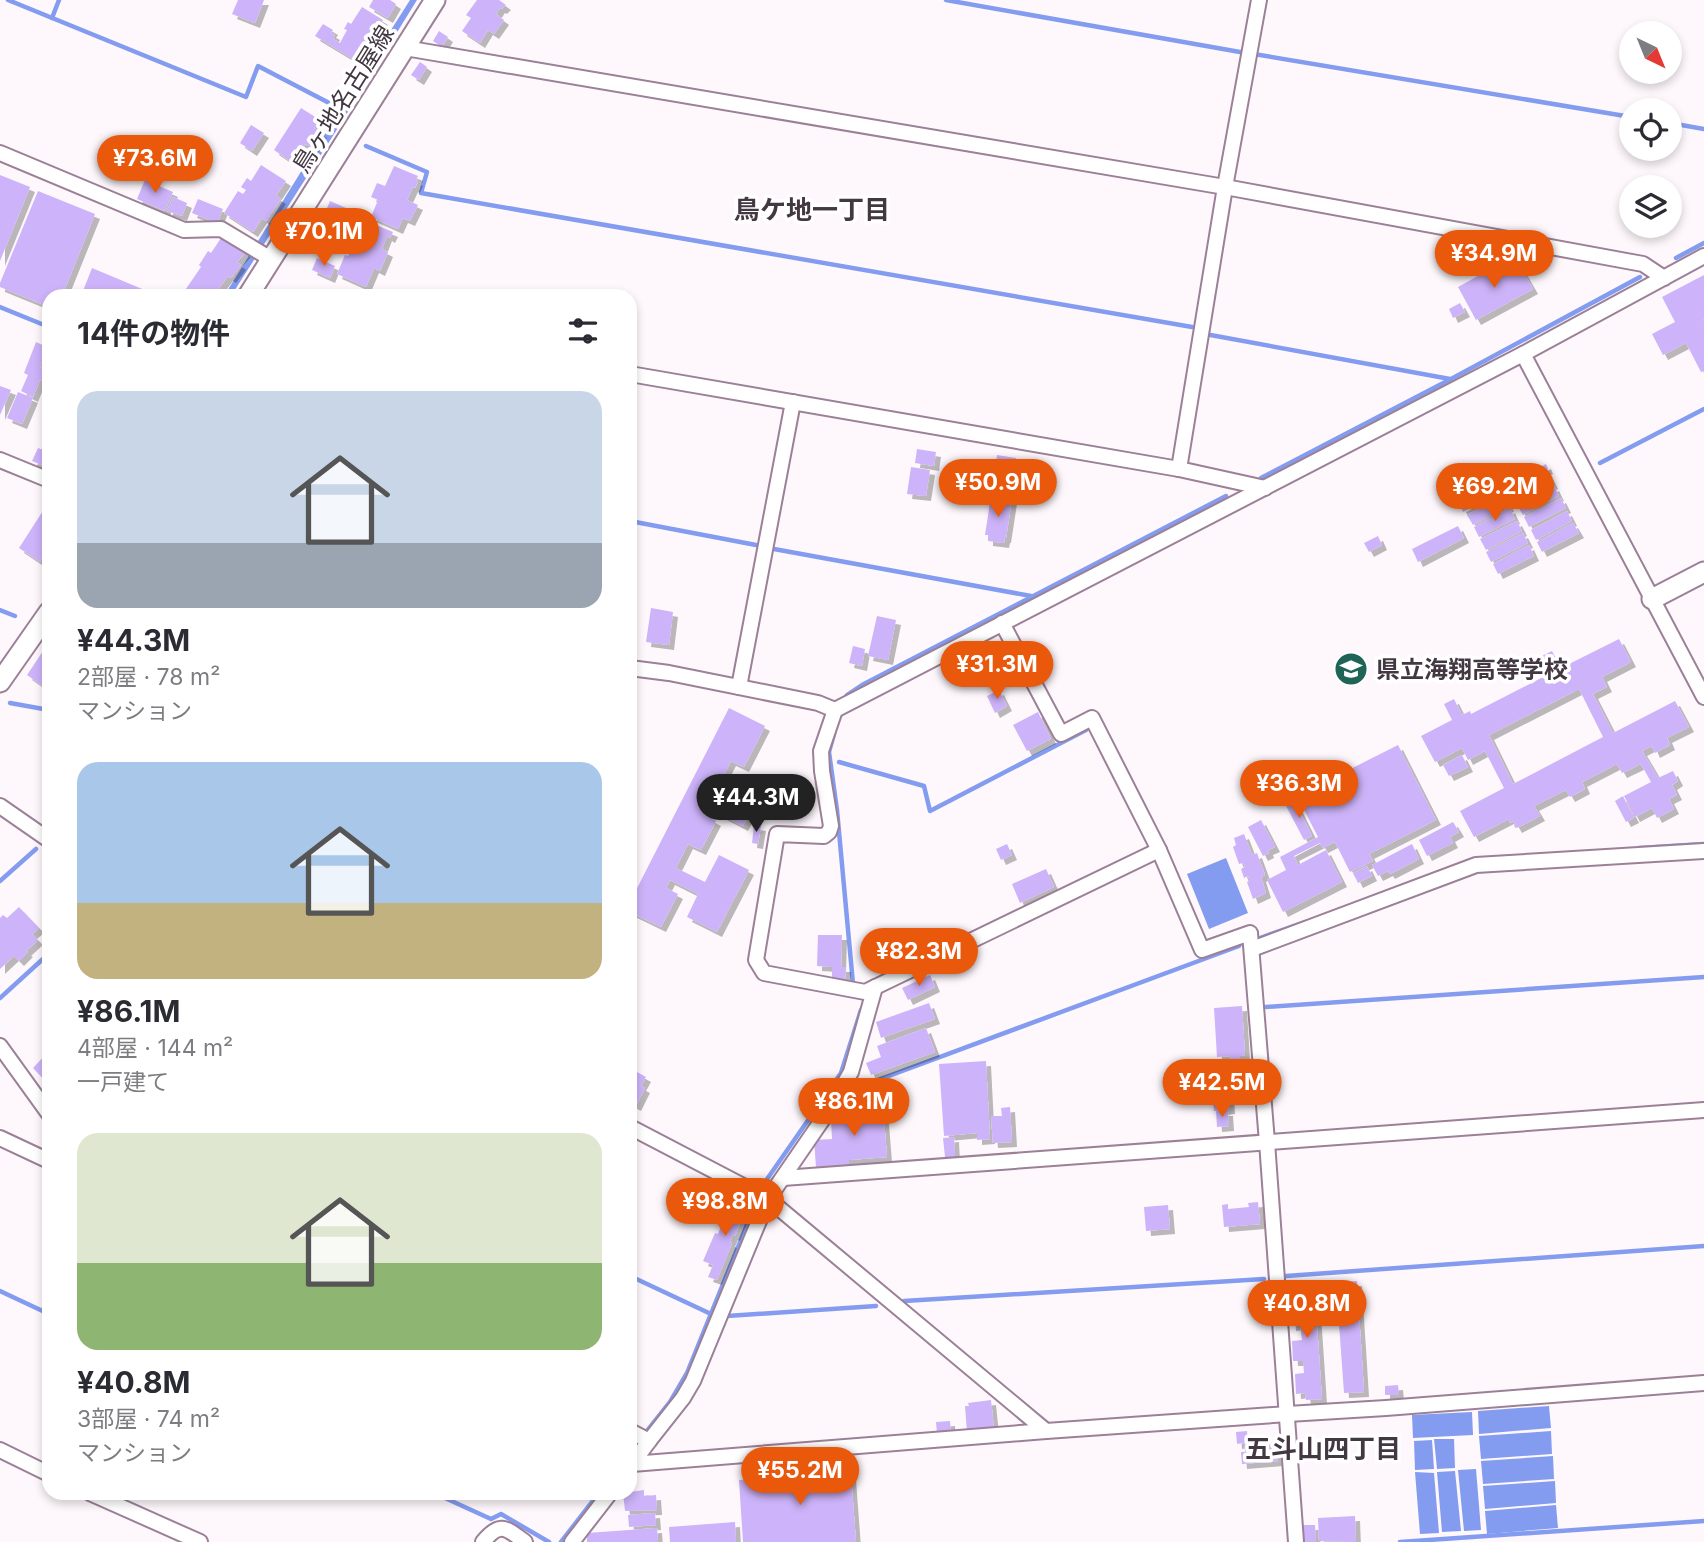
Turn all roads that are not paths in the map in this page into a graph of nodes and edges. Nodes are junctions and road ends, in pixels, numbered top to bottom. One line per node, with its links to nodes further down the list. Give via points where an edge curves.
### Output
1 (1259, 0): 5 (street)
2 (428, 2): 3 (main road, 鳥ヶ地名古屋線)
3 (405, 48): 5 (street); 7 (main road, 鳥ヶ地名古屋線)
4 (0, 153): 7 (street, via 184,230 221,229)
5 (1225, 187): 8 (street, via 1643,264); 14 (street)
6 (1704, 256): 8 (street)
7 (268, 257): 9 (main road, 鳥ヶ地名古屋線)
8 (1664, 278): 10 (street)
9 (252, 289)
10 (1523, 354): 16 (street); 18 (street)
11 (637, 375): 12 (street)
12 (793, 402): 14 (street); 23 (street)
13 (0, 460): 15 (street)
14 (1179, 469): 16 (street)
15 (42, 477)
16 (1265, 488): 20 (street)
17 (1704, 572): 18 (main road)
18 (1652, 599): 24 (street)
19 (42, 622): 22 (main road)
20 (1002, 623): 25 (street); 28 (street, via 1061,734 1092,718)
21 (637, 669): 23 (street)
22 (0, 682)
23 (739, 687): 25 (street)
24 (1704, 697)
25 (835, 710): 31 (street, via 821,751 831,826 824,836 776,834 756,960 764,973 865,992)
26 (0, 806): 27 (street)
27 (42, 835)
28 (1159, 850): 30 (street, via 1202,950 1250,933); 31 (street)
29 (1704, 851): 30 (street, via 1476,865)
30 (1252, 949): 37 (street)
31 (875, 987): 39 (street, via 851,1072)
32 (0, 1046): 33 (street)
33 (42, 1104)
34 (1704, 1110): 37 (street)
35 (637, 1131): 40 (street)
36 (0, 1138): 38 (street)
37 (1267, 1142): 39 (street); 42 (street)
38 (42, 1158)
39 (783, 1178): 40 (street)
40 (768, 1199): 43 (street); 45 (street, via 692,1381)
41 (1704, 1383): 42 (street)
42 (1288, 1414): 43 (street); 56 (street)
43 (1046, 1431): 48 (street)
44 (637, 1435): 45 (street)
45 (649, 1441): 47 (street)
46 (0, 1450): 49 (street)
47 (637, 1457)
48 (637, 1465)
49 (42, 1471)
50 (106, 1500): 52 (street)
51 (605, 1500): 55 (street)
52 (200, 1542)
53 (483, 1542): 54 (street, via 499,1528)
54 (525, 1542)
55 (572, 1542)
56 (1296, 1542)

